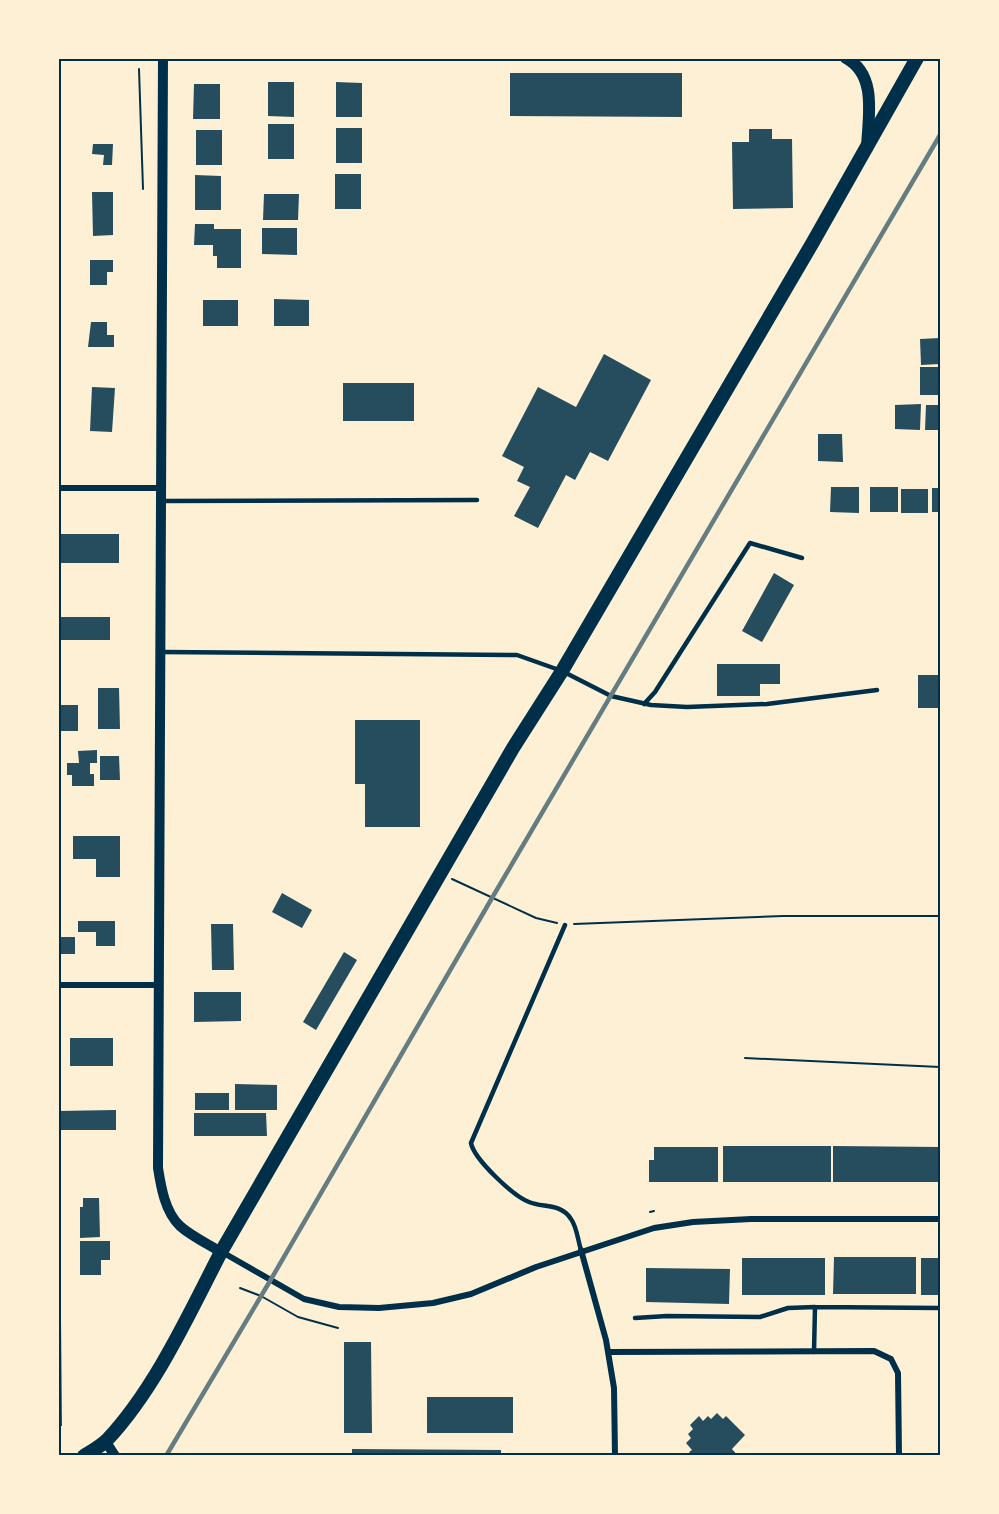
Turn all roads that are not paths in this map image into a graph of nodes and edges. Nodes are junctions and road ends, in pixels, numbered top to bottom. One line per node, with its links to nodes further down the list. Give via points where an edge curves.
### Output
1 (163, 58): 6 (street)
2 (846, 58): 4 (main road, via 862,73 868,90)
3 (917, 58): 4 (main road)
4 (867, 148): 11 (main road)
5 (58, 488): 6 (street)
6 (161, 488): 8 (street)
7 (477, 500): 8 (lane)
8 (160, 501): 10 (street)
9 (802, 558): 13 (lane, via 750,543 656,693)
10 (160, 652): 11 (lane, via 517,656); 16 (street)
11 (562, 671): 13 (lane, via 611,696); 19 (main road, via 513,748)
12 (877, 690): 13 (lane, via 766,704)
13 (644, 704)
14 (566, 925): 18 (lane, via 471,1143 474,1152 512,1191 529,1202 556,1208 572,1220)
15 (58, 985): 16 (street)
16 (160, 985): 19 (street, via 158,1168 162,1189 179,1226)
17 (940, 1219): 18 (street, via 693,1222 654,1228)
18 (581, 1251): 19 (street, via 471,1294 433,1303 379,1308 339,1307 304,1299); 23 (street)
19 (221, 1252): 25 (main road, via 147,1386)
20 (815, 1307): 21 (lane); 22 (lane, via 788,1308 760,1317); 24 (lane)
21 (940, 1308)
22 (635, 1318)
23 (608, 1352): 24 (street); 28 (street, via 614,1388)
24 (814, 1352): 29 (street, via 874,1352 891,1359 898,1373)
25 (106, 1442): 26 (main road); 27 (street)
26 (84, 1455)
27 (115, 1455)
28 (615, 1455)
29 (899, 1455)

